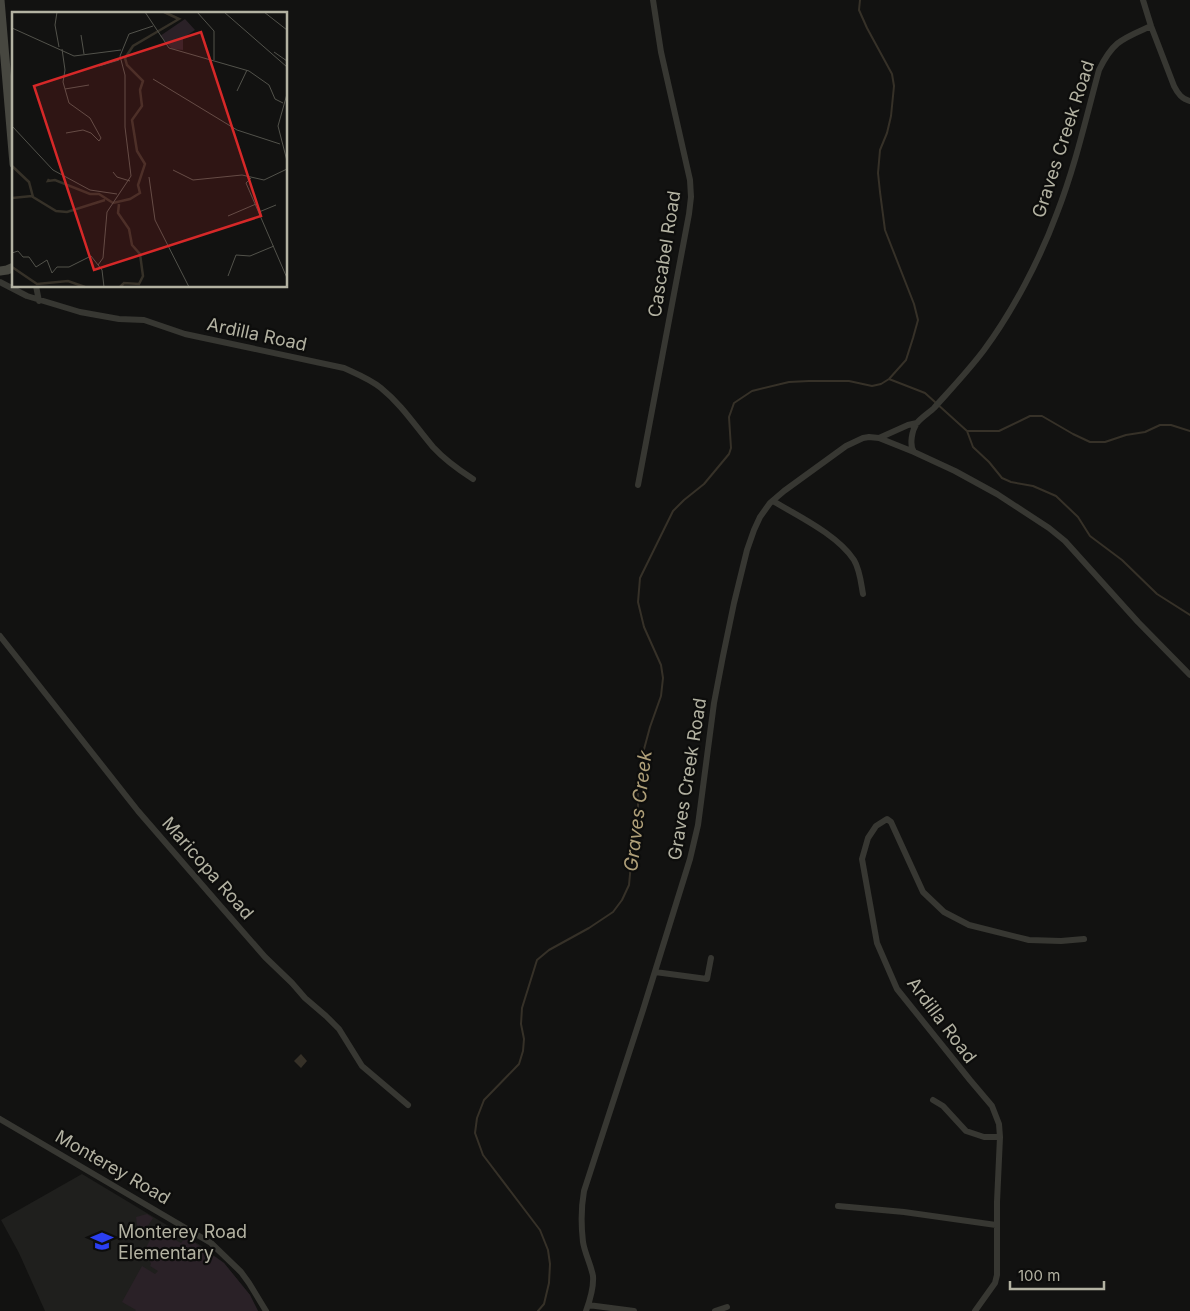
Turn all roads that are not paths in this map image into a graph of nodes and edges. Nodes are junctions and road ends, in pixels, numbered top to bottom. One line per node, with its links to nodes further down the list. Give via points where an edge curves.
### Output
1 (0, 0): 5 (street)
2 (653, 0): 18 (street, Cascabel Road, via 691,197)
3 (1144, 0): 4 (street)
4 (1151, 26): 7 (street, via 1178,93); 14 (street, Graves Creek Road, via 1122,40 1108,52 1099,70 1057,214 1012,307 984,350)
5 (1, 29): 6 (street)
6 (11, 85): 8 (street)
7 (1190, 102)
8 (12, 111)
9 (12, 268): 10 (street)
10 (0, 271)
11 (0, 282): 13 (street, Ardilla Road)
12 (36, 288): 13 (street)
13 (39, 301): 17 (street, Ardilla Road, via 119,319 144,320 185,334 344,368 380,388 435,448)
14 (917, 424): 15 (street, Graves Creek Road); 16 (street, via 911,441)
15 (878, 438): 16 (street); 19 (street, Graves Creek Road, via 862,438 846,446)
16 (914, 452): 22 (street, via 997,494 1049,528 1065,541)
17 (473, 479)
18 (638, 485)
19 (773, 501): 20 (street, via 825,532 845,549 854,560); 25 (street, Graves Creek Road, via 760,517 747,550 714,703 698,825 686,876)
20 (863, 594)
21 (0, 636): 27 (street, Maricopa Road, via 138,811 265,957 338,1029 362,1066)
22 (1190, 676)
23 (1084, 939): 29 (street, Ardilla Road, via 1029,940 969,925 944,912 923,892 892,822 887,819 876,826 868,838 862,859 877,943 897,989 992,1106)
24 (711, 958): 25 (street, via 707,979)
25 (655, 972): 33 (street, Graves Creek Road, via 583,1199 584,1244 593,1278)
26 (933, 1100): 29 (street, via 966,1131 984,1137)
27 (408, 1105)
28 (0, 1119): 34 (street, Monterey Road, via 212,1243 241,1272)
29 (1000, 1137): 31 (street, Ardilla Road)
30 (838, 1206): 31 (street)
31 (996, 1225): 37 (street, Ardilla Road, via 998,1275)
32 (727, 1307): 36 (street)
33 (587, 1308): 35 (street)
34 (266, 1311)
35 (634, 1311)
36 (715, 1311)
37 (975, 1311)

